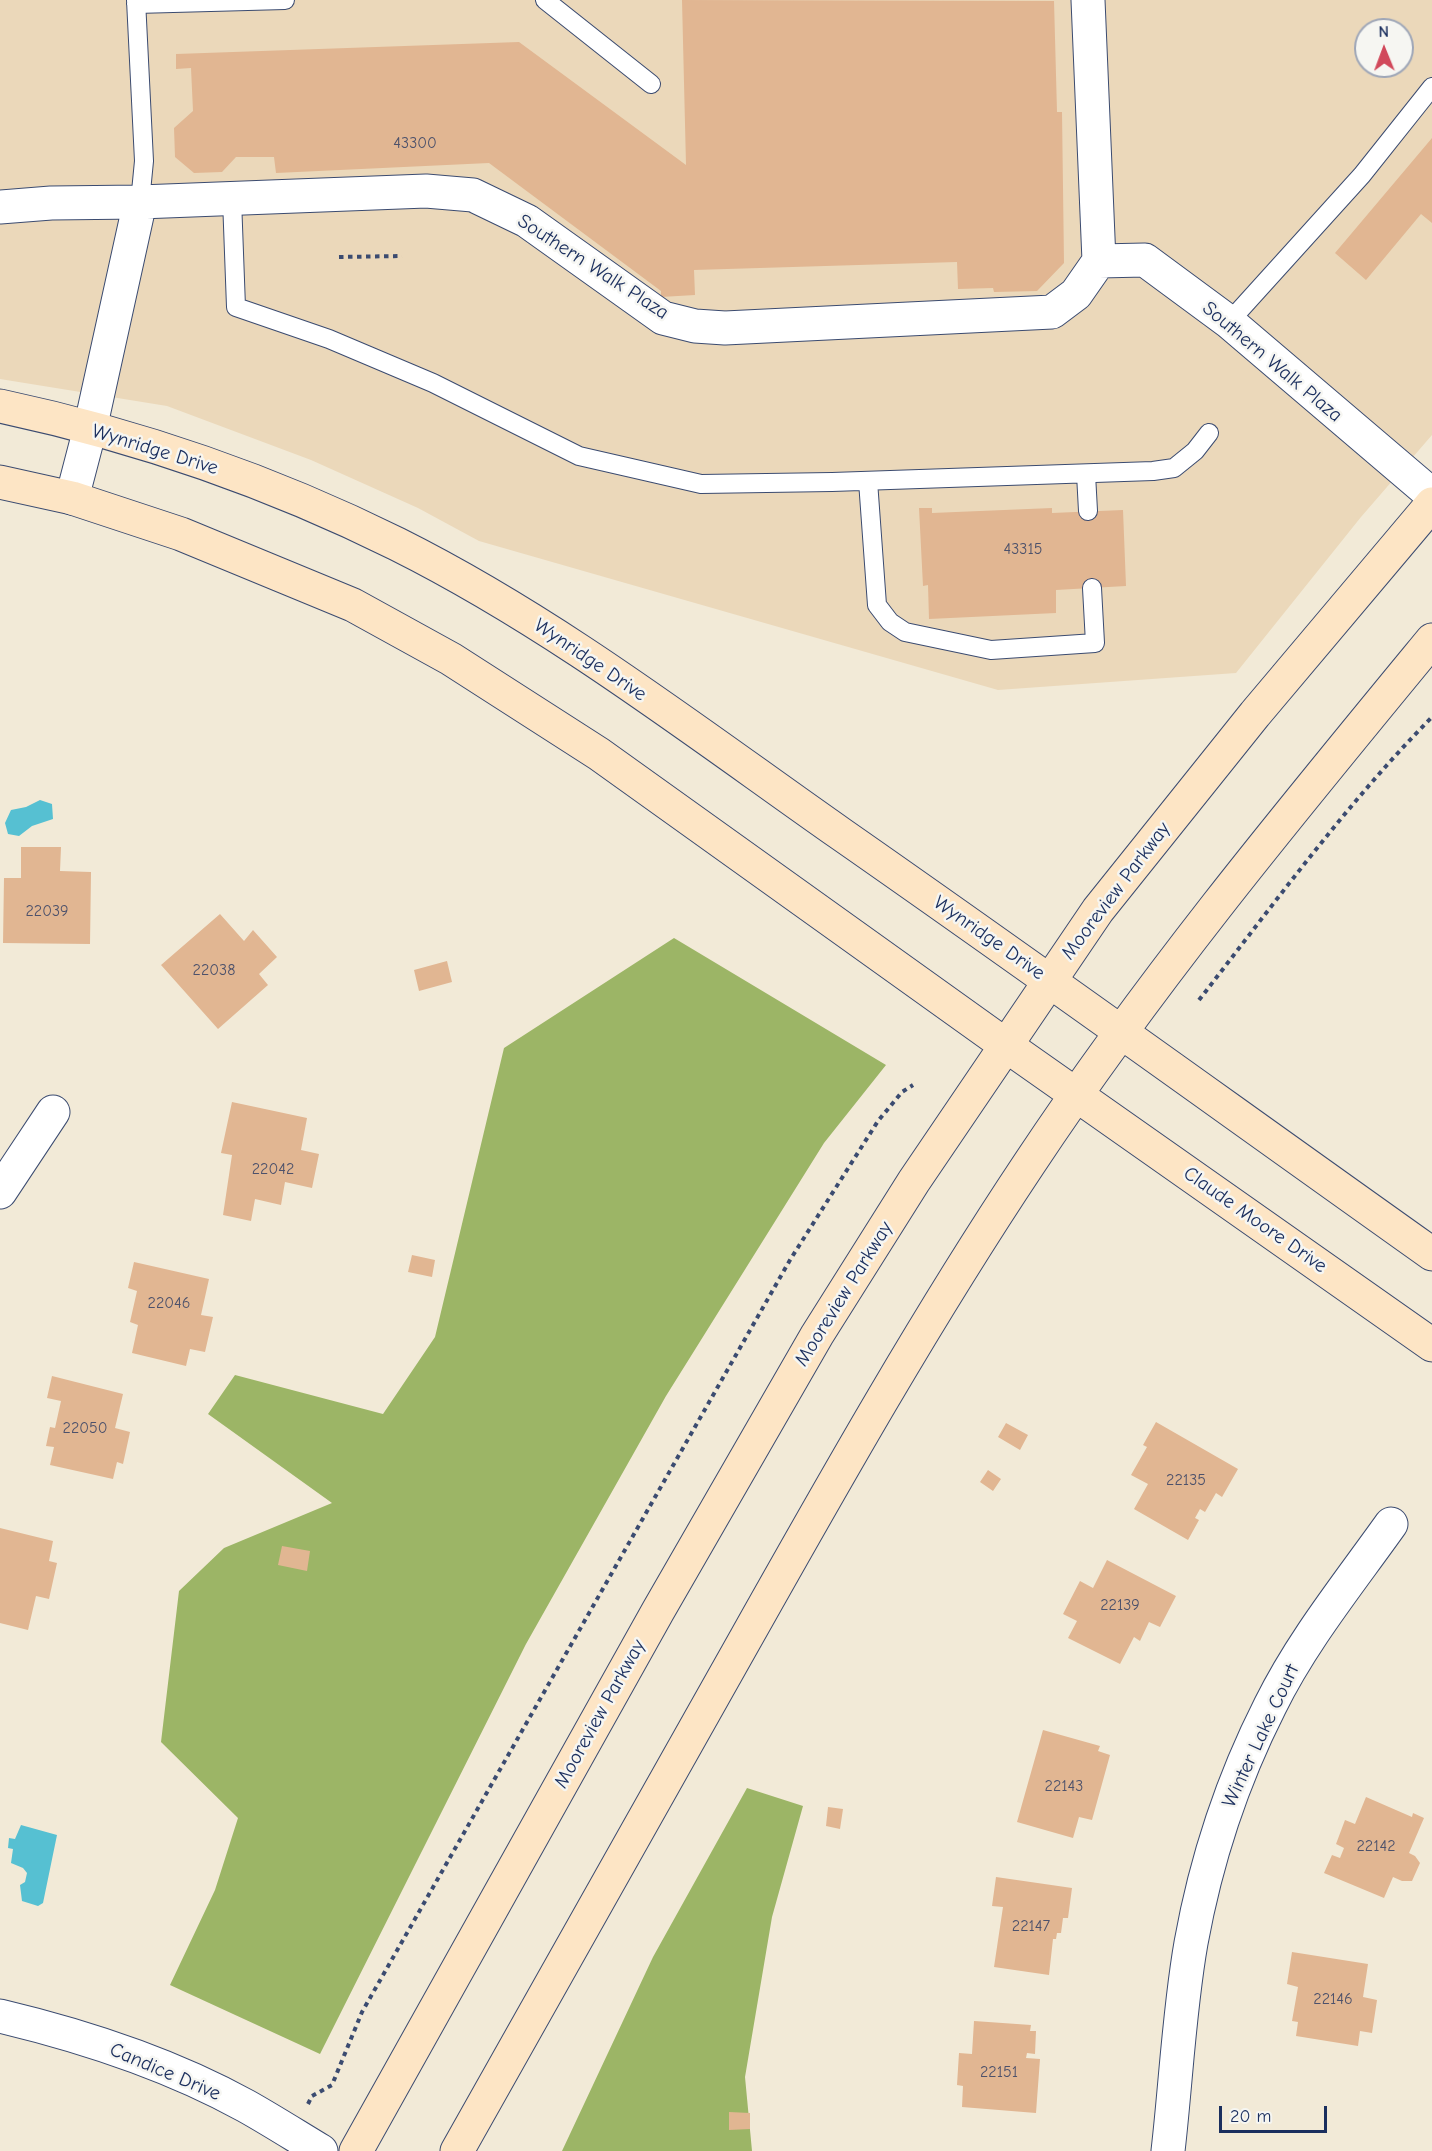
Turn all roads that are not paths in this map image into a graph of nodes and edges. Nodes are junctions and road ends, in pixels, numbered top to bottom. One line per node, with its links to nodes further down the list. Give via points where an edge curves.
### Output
1 (285, 0): 4 (lane)
2 (545, 0): 5 (lane)
3 (1088, 0): 10 (street)
4 (136, 2): 8 (lane, via 144,160)
5 (651, 84)
6 (1432, 87): 11 (lane, via 1362,175)
7 (232, 199): 8 (street, Southern Walk Plaza); 10 (street, Southern Walk Plaza, via 426,191 473,195 527,221 663,318 695,327 1052,312 1076,294); 16 (lane, via 236,307 329,339 423,379 579,456 701,484)
8 (140, 202): 9 (street, Southern Walk Plaza); 13 (street)
9 (0, 207)
10 (1099, 261): 11 (street, Southern Walk Plaza, via 1145,260)
11 (1229, 322): 18 (street, Southern Walk Plaza)
12 (0, 406): 13 (main road, Wynridge Drive)
13 (90, 429): 19 (street); 24 (main road, Wynridge Drive, via 186,457 292,497 397,544 485,592 637,691)
14 (1209, 433): 15 (lane, via 1174,468)
15 (1086, 474): 16 (lane); 21 (lane)
16 (868, 481): 22 (lane, via 877,605 890,622 905,632 991,650 1095,643)
17 (0, 482): 19 (main road)
18 (1432, 495)
19 (72, 498): 26 (main road, via 181,534 353,605 451,659 599,754)
20 (1432, 504): 24 (main road, Mooreview Parkway, via 1135,863)
21 (1088, 511)
22 (1092, 588)
23 (1432, 640): 25 (main road, via 1285,819)
24 (1049, 980): 25 (main road, Wynridge Drive); 26 (main road, Mooreview Parkway)
25 (1120, 1032): 27 (main road); 30 (main road)
26 (1004, 1044): 27 (main road); 35 (main road, Mooreview Parkway, via 817,1335)
27 (1077, 1095): 31 (main road, Claude Moore Drive); 36 (main road, via 927,1323)
28 (53, 1112): 29 (street)
29 (0, 1192)
30 (1432, 1254)
31 (1432, 1344)
32 (1391, 1524): 37 (street, Winter Lake Court, via 1291,1669 1242,1767 1220,1824 1191,1946)
33 (0, 2016): 34 (street, Candice Drive, via 44,2026 142,2059 244,2105)
34 (321, 2151)
35 (356, 2151)
36 (457, 2151)
37 (1168, 2151)

